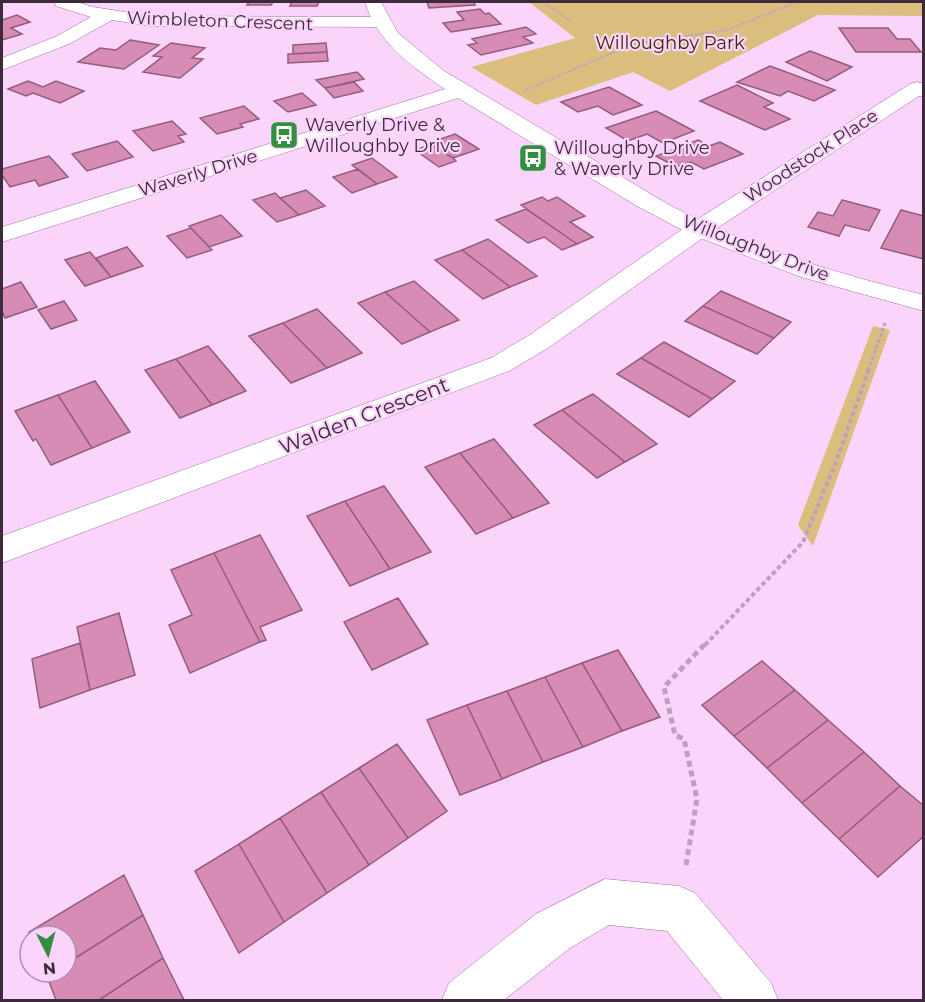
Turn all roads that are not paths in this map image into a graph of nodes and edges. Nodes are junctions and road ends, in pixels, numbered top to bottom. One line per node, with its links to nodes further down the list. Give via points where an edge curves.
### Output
1 (62, 2): 3 (street, Wimbleton Crescent)
2 (373, 2): 4 (street, Willoughby Drive)
3 (107, 16): 4 (street, Wimbleton Crescent, via 184,22); 5 (street, via 63,40)
4 (381, 22): 6 (street, Willoughby Drive, via 411,56)
5 (2, 64)
6 (462, 90): 8 (street, Willoughby Drive, via 660,210); 9 (street, Waverly Drive)
7 (924, 91): 8 (street, Woodstock Place, via 916,88)
8 (699, 229): 10 (street, Willoughby Drive, via 784,262); 11 (street, Walden Crescent, via 542,340 501,364)
9 (2, 235)
10 (924, 303)
11 (2, 550)
12 (466, 1000): 13 (street, via 553,932 605,902 679,909)
13 (754, 1000)

